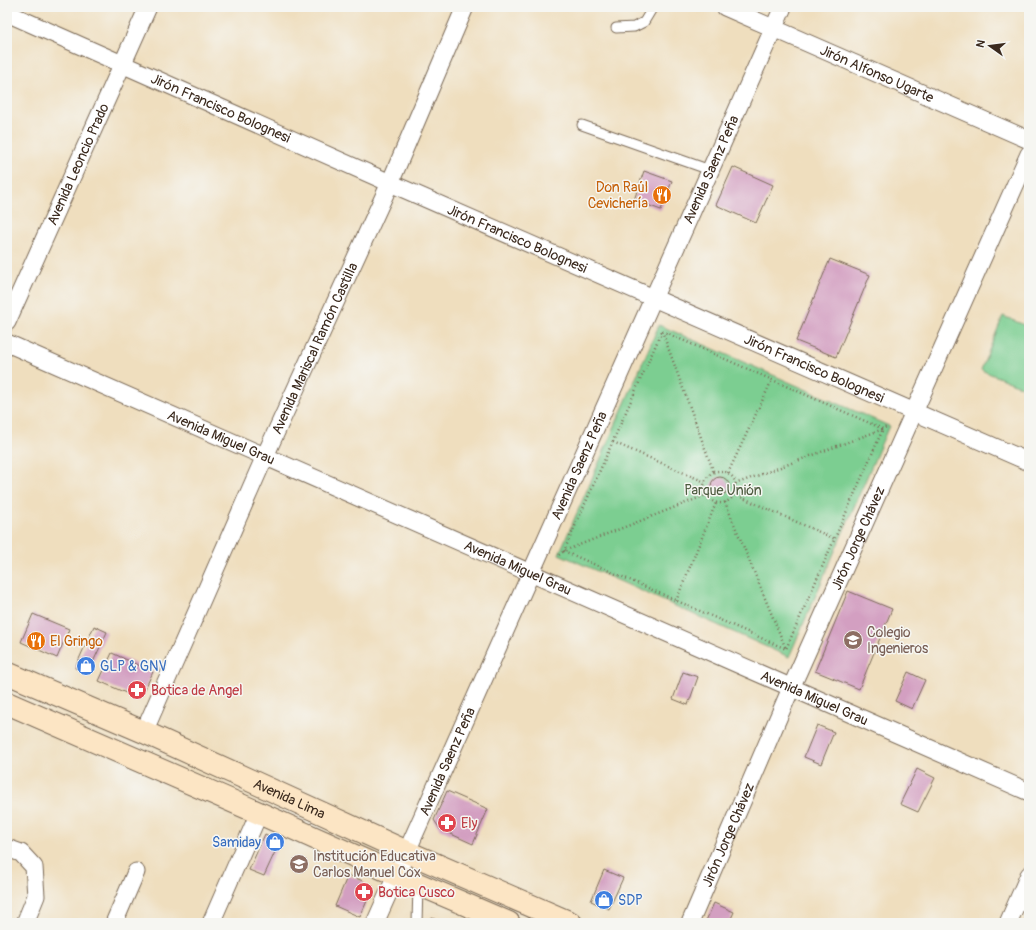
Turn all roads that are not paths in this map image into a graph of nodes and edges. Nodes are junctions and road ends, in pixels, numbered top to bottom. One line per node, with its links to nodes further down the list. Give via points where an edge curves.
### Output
1 (148, 7): 9 (street, Avenida Leoncio Prado)
2 (465, 7): 14 (street, Avenida Mariscal Ramón Castilla)
3 (653, 7): 7 (lane, via 644,22 634,27)
4 (726, 7): 8 (street, Jirón Alfonso Ugarte)
5 (782, 7): 8 (street, Avenida Saenz Peña)
6 (7, 13): 9 (street, Jirón Francisco Bolognesi)
7 (616, 28)
8 (773, 28): 11 (street, Jirón Alfonso Ugarte); 13 (street, Avenida Saenz Peña)
9 (123, 64): 14 (street, Jirón Francisco Bolognesi); 16 (street, Avenida Leoncio Prado)
10 (582, 126): 13 (lane)
11 (1029, 140)
12 (1029, 154): 18 (street, Jirón Jorge Chávez)
13 (710, 170): 15 (street, Avenida Saenz Peña)
14 (390, 182): 15 (street, Jirón Francisco Bolognesi); 19 (street, Avenida Mariscal Ramón Castilla)
15 (653, 297): 18 (street, Jirón Francisco Bolognesi); 21 (street, Avenida Saenz Peña)
16 (7, 322)
17 (7, 343): 19 (street, Avenida Miguel Grau)
18 (914, 412): 20 (street, Jirón Francisco Bolognesi); 23 (street, Jirón Jorge Chávez)
19 (265, 456): 21 (street, Avenida Miguel Grau); 25 (street, Avenida Mariscal Ramón Castilla)
20 (1029, 462)
21 (531, 573): 23 (street, Avenida Miguel Grau); 29 (street, Avenida Saenz Peña)
22 (7, 673): 25 (main road, Avenida Lima)
23 (792, 688): 26 (street, Avenida Miguel Grau); 41 (street, Jirón Jorge Chávez)
24 (7, 703): 27 (main road, Avenida Lima)
25 (144, 732): 29 (main road, Avenida Lima)
26 (1029, 792)
27 (259, 813): 31 (main road, Avenida Lima); 37 (street)
28 (7, 848): 35 (street, via 21,853 34,868 36,896)
29 (407, 852): 31 (street, Avenida Saenz Peña); 40 (main road, Avenida Lima)
30 (136, 872): 36 (street)
31 (397, 875): 33 (main road, Avenida Lima); 38 (street, Avenida Saenz Peña)
32 (1029, 875): 42 (street)
33 (418, 884): 34 (main road, Avenida Lima); 39 (lane)
34 (496, 921)
35 (24, 923)
36 (114, 923)
37 (211, 923)
38 (375, 923)
39 (417, 923)
40 (571, 923)
41 (690, 923)
42 (1008, 923)

